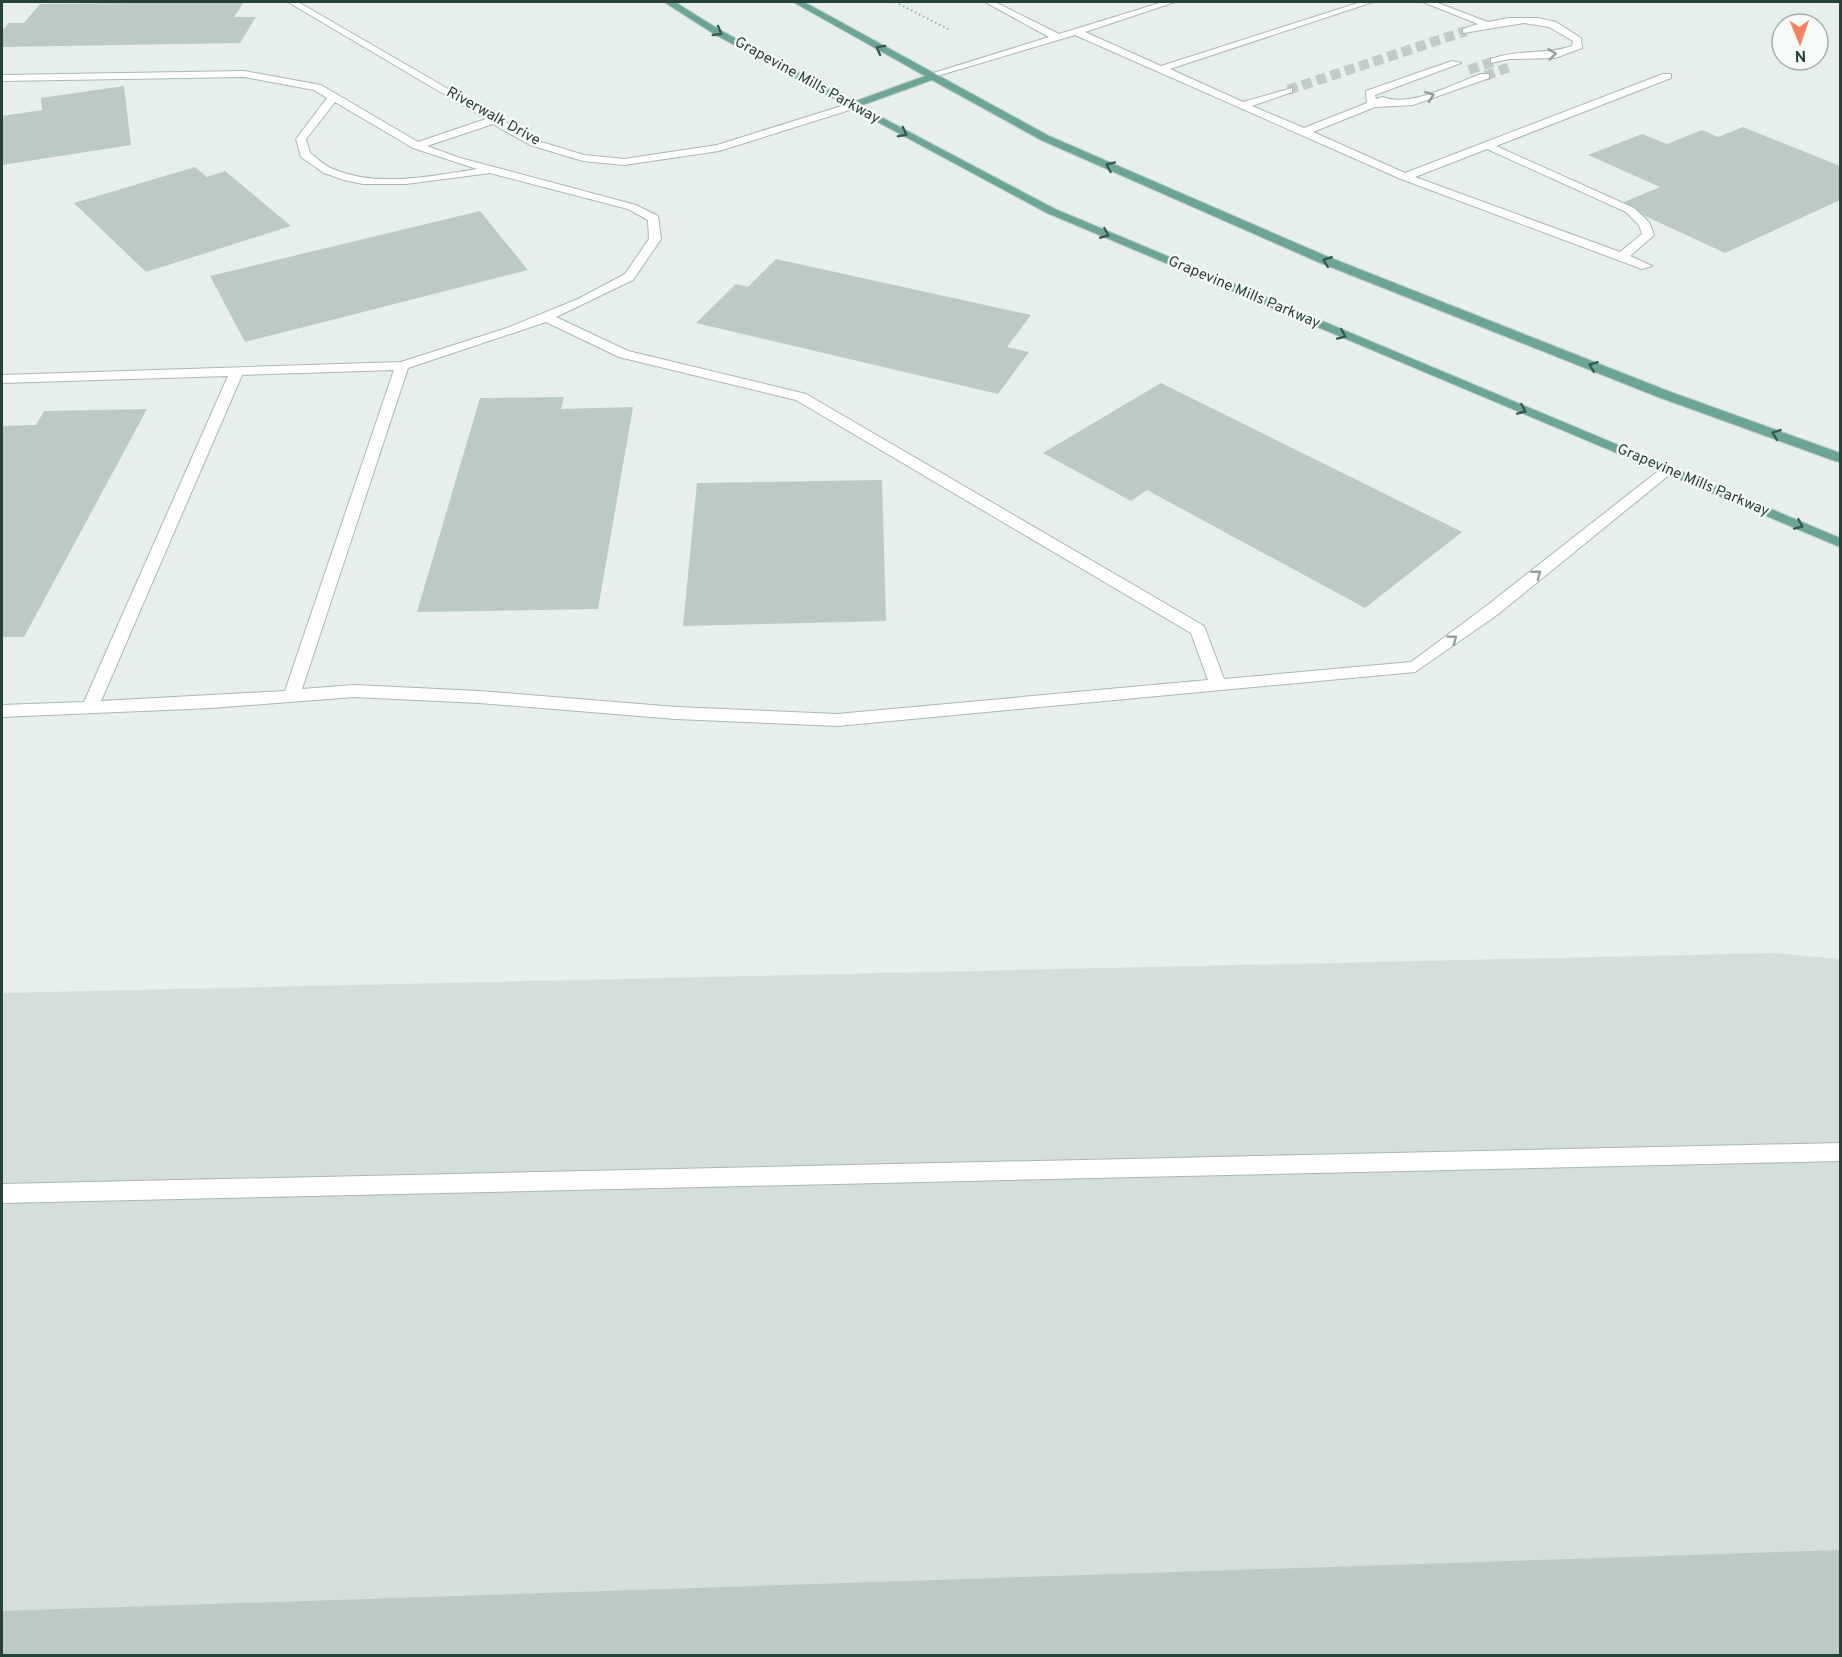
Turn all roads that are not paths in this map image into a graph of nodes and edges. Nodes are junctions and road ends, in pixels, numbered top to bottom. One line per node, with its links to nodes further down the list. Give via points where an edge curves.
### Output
1 (292, 2): 27 (lane, Riverwalk Drive)
2 (669, 2): 26 (main road, Grapevine Mills Parkway, one-way to 26)
3 (798, 2): 20 (main road, one-way to 3)
4 (995, 2): 11 (lane)
5 (1171, 2): 9 (lane, via 1136,8)
6 (1370, 2): 16 (lane)
7 (1428, 2): 8 (lane)
8 (1486, 24): 10 (lane); 12 (lane, one-way to 8, via 1555,55 1577,48 1578,40 1569,32 1538,21 1516,18)
9 (1074, 31): 11 (lane); 16 (lane)
10 (1466, 32)
11 (1057, 37): 20 (lane)
12 (1509, 56): 13 (lane); 15 (lane)
13 (1492, 58)
14 (1456, 63): 24 (lane, via 1370,93)
15 (1509, 67)
16 (1161, 69): 25 (lane)
17 (1469, 70): 24 (lane)
18 (1485, 76): 24 (lane, one-way to 18, via 1409,103)
19 (1667, 76): 30 (lane)
20 (931, 77): 26 (main road); 39 (main road, one-way to 20, via 1663,394 1322,259 1045,138)
21 (2, 78): 23 (lane, via 244,74 317,87)
22 (1288, 90): 25 (lane)
23 (334, 96): 29 (lane); 31 (lane, via 301,139 305,155 330,172 374,181 424,180)
24 (1372, 104): 28 (lane)
25 (1243, 105): 28 (lane)
26 (852, 106): 27 (lane, Riverwalk Drive, via 719,148 624,162 583,158 534,143); 40 (main road, Grapevine Mills Parkway, one-way to 40, via 1051,211)
27 (494, 120): 29 (lane)
28 (1304, 132): 32 (lane)
29 (417, 146): 31 (lane)
30 (1486, 146): 32 (lane); 33 (lane, via 1630,210 1645,224 1648,235)
31 (494, 170): 35 (lane, via 632,207 654,218 655,239 629,277)
32 (1405, 177): 33 (lane)
33 (1622, 257): 34 (lane)
34 (1646, 266)
35 (546, 317): 36 (lane); 42 (lane, via 624,354 801,396 1198,630)
36 (402, 366): 37 (lane); 43 (lane)
37 (236, 373): 38 (lane); 44 (lane)
38 (2, 378)
39 (1840, 458)
40 (1667, 471): 41 (main road, Grapevine Mills Parkway, one-way to 41); 42 (lane, one-way to 40, via 1415,667)
41 (1840, 543)
42 (1218, 684): 43 (lane, via 837,720 354,691)
43 (292, 695): 44 (lane)
44 (90, 707): 45 (lane)
45 (2, 711)
46 (1840, 1152): 47 (lane)
47 (2, 1194)

